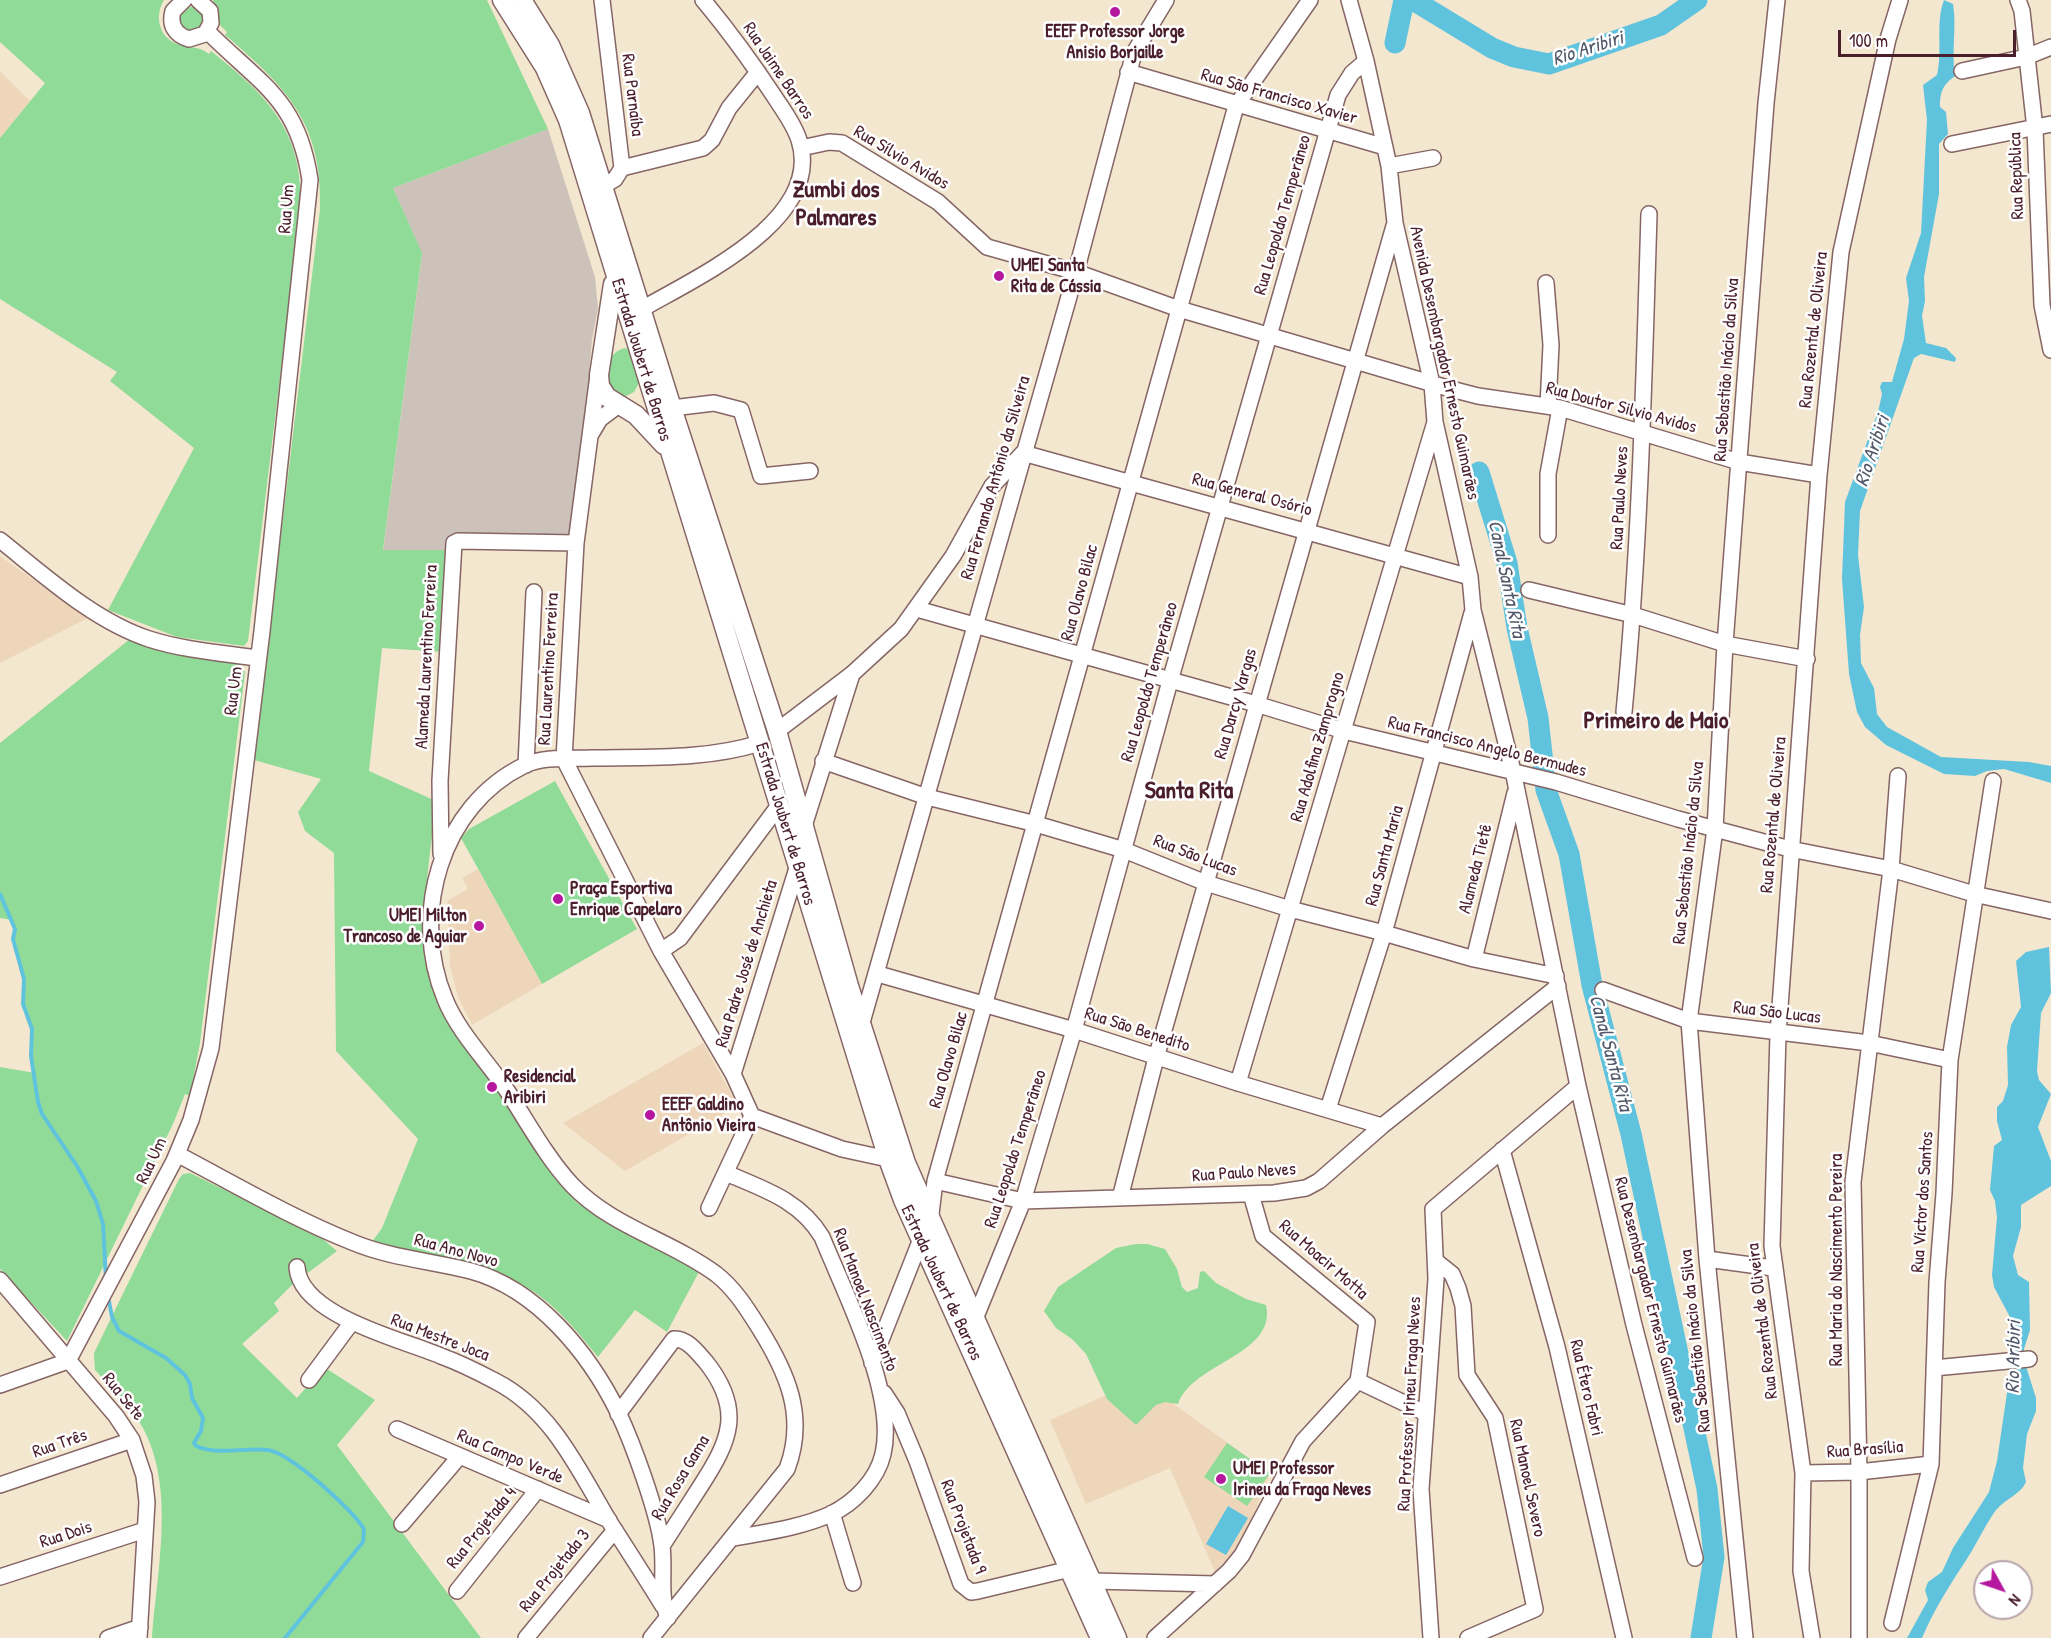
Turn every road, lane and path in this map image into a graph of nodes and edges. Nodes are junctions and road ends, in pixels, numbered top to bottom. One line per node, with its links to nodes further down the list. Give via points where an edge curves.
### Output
1 (184, 0): 13 (street, via 171,15 175,31 189,39)
2 (198, 0): 13 (street, via 211,15)
3 (502, 0): 35 (main road, Estrada Joubert de Barros, via 535,49 557,93)
4 (522, 0): 30 (main road, Estrada Joubert de Barros, via 567,81)
5 (602, 0): 29 (street, Rua Parnaíba)
6 (703, 0): 18 (street, Rua Jaime Barros)
7 (1166, 0): 19 (street, Rua Fernando Antônio da Silveira, via 1142,36)
8 (1310, 0): 20 (street, Rua Olavo Bilac)
9 (1349, 0): 16 (street, Avenida Desembargador Ernesto Guimarães)
10 (1777, 0): 56 (street, Rua Sebastião Inácio da Silva)
11 (1900, 0): 58 (street, Rua Rozental de Oliveira, via 1841,252)
12 (2018, 0): 15 (street, Rua República)
13 (207, 31): 75 (street, Rua Um, via 268,87 291,118 304,147 310,180)
14 (2051, 47): 15 (street)
15 (2026, 57): 17 (street); 22 (street, Rua República)
16 (1366, 60): 23 (street, Rua Leopoldo Temperâneo, via 1343,84); 25 (street, Avenida Desembargador Ernesto Guimarães)
17 (1962, 71)
18 (758, 72): 26 (street, Rua Jaime Barros, via 789,119); 29 (street, via 703,148)
19 (1128, 72): 20 (street, Rua São Francisco Xavier); 36 (street, Rua Fernando Antônio da Silveira)
20 (1236, 106): 23 (street, Rua São Francisco Xavier); 40 (street, Rua Olavo Bilac)
21 (2051, 124): 22 (street)
22 (2035, 129): 24 (street); 31 (street, Rua República)
23 (1328, 131): 25 (street, Rua São Francisco Xavier); 41 (street, Rua Leopoldo Temperâneo)
24 (1952, 144)
25 (1384, 147): 28 (street, Avenida Desembargador Ernesto Guimarães)
26 (801, 148): 34 (street, Rua Sílvio Avidos, via 829,142 848,146 938,202); 39 (street, Rua Jaime Barros, via 796,189 764,231 729,258)
27 (1433, 158): 28 (street)
28 (1389, 166): 33 (street, Avenida Desembargador Ernesto Guimarães)
29 (622, 168): 30 (street, via 615,179)
30 (603, 186): 39 (main road, Estrada Joubert de Barros)
31 (2045, 212): 37 (street, Rua República)
32 (1648, 214): 52 (street, Rua Paulo Neves)
33 (1395, 223): 43 (street, Rua Darcy Vargas); 46 (street, Avenida Desembargador Ernesto Guimarães)
34 (972, 233): 36 (street, Rua Doutor Silvio Avidos, via 987,247)
35 (610, 261): 45 (main road, via 612,302); 47 (main road, Estrada Joubert de Barros)
36 (1076, 272): 40 (street, Rua Doutor Silvio Avidos); 55 (street, Rua Fernando Antônio da Silveira)
37 (2046, 283): 42 (street, Rua República)
38 (1546, 284): 49 (street)
39 (642, 309): 44 (main road, Estrada Joubert de Barros)
40 (1179, 309): 41 (street, Rua Doutor Silvio Avidos); 59 (street, Rua Olavo Bilac)
41 (1268, 336): 43 (street, Rua Doutor Silvio Avidos); 60 (street, Rua Leopoldo Temperâneo)
42 (2051, 350)
43 (1354, 361): 46 (street, Rua Doutor Silvio Avidos); 61 (street, Rua Darcy Vargas)
44 (658, 363): 47 (main road); 50 (main road, Estrada Joubert de Barros)
45 (598, 375): 48 (main road, via 603,392); 53 (street, Rua Laurentino Ferreira)
46 (1432, 384): 49 (street, Rua Doutor Silvio Avidos, via 1478,396); 51 (street, Avenida Desembargador Ernesto Guimarães)
47 (648, 385): 48 (main road, via 639,396); 54 (main road, Estrada Joubert de Barros)
48 (620, 404): 53 (street, Rua Laurentino Ferreira, via 600,419); 54 (main road, via 645,424)
49 (1554, 407): 52 (street, Rua Doutor Silvio Avidos); 62 (street)
50 (672, 408): 57 (street, via 714,404 741,410 761,476); 81 (main road, Estrada Joubert de Barros)
51 (1435, 422): 65 (street, Rua Adolfina Zamprogno); 66 (street, Avenida Desembargador Ernesto Guimarães)
52 (1643, 433): 56 (street, Rua Doutor Silvio Avidos); 71 (street, Rua Paulo Neves)
53 (590, 437): 64 (street, Rua Laurentino Ferreira)
54 (670, 453): 83 (main road, Estrada Joubert de Barros)
55 (1023, 453): 59 (street, Rua General Osório); 69 (street, via 992,486 953,556); 72 (street, Rua Fernando Antônio da Silveira)
56 (1739, 462): 58 (street, Rua Doutor Silvio Avidos); 73 (street, Rua Sebastião Inácio da Silva)
57 (810, 471)
58 (1819, 475): 76 (street, Rua Rozental de Oliveira)
59 (1129, 482): 60 (street, Rua General Osório); 74 (street, Rua Olavo Bilac)
60 (1220, 508): 61 (street, Rua General Osório); 78 (street, Rua Leopoldo Temperâneo)
61 (1307, 530): 65 (street, Rua General Osório); 79 (street, Rua Darcy Vargas)
62 (1548, 535)
63 (0, 540): 75 (street, via 87,606 146,638)
64 (576, 543): 85 (street, Rua Laurentino Ferreira); 99 (street, Alameda Laurentino Ferreira, via 454,543 440,781)
65 (1393, 555): 66 (street, Rua General Osório); 82 (street, Rua Adolfina Zamprogno)
66 (1470, 577): 70 (street, Avenida Desembargador Ernesto Guimarães)
67 (1529, 590): 71 (street)
68 (534, 592): 87 (street)
69 (917, 609): 72 (street, Rua Francisco Angelo Bermudes); 77 (street)
70 (1473, 610): 84 (street, Rua Santa Maria); 88 (street, Avenida Desembargador Ernesto Guimarães)
71 (1633, 615): 73 (street); 80 (street, Rua Paulo Neves)
72 (975, 623): 74 (street, Rua Francisco Angelo Bermudes); 92 (street, Rua Fernando Antônio da Silveira)
73 (1725, 645): 76 (street); 96 (street, Rua Sebastião Inácio da Silva)
74 (1083, 656): 78 (street, Rua Francisco Angelo Bermudes); 94 (street, Rua Olavo Bilac)
75 (257, 657): 128 (street, Rua Um, via 211,1048 197,1102)
76 (1807, 659): 97 (street, Rua Rozental de Oliveira)
77 (852, 674): 81 (street); 86 (street)
78 (1170, 681): 79 (street, Rua Francisco Angelo Bermudes); 98 (street, Rua Leopoldo Temperâneo)
79 (1256, 704): 82 (street, Rua Francisco Angelo Bermudes); 102 (street, Rua Darcy Vargas)
80 (1624, 712)
81 (777, 731): 95 (main road, Estrada Joubert de Barros)
82 (1344, 731): 84 (street, Rua Francisco Angelo Bermudes); 104 (street, Rua Adolfina Zamprogno)
83 (760, 743): 85 (street, via 702,755); 93 (main road, Estrada Joubert de Barros)
84 (1433, 753): 88 (street, Rua Francisco Angelo Bermudes); 106 (street, Rua Santa Maria)
85 (564, 759): 87 (street); 107 (street, Rua Laurentino Ferreira)
86 (823, 761): 92 (street, Rua São Lucas); 95 (street)
87 (526, 765): 99 (street, via 489,788 475,803 453,834)
88 (1513, 771): 91 (street, Avenida Desembargador Ernesto Guimarães); 96 (street, Rua Francisco Angelo Bermudes)
89 (1898, 776): 101 (street, Rua Maria do Nascimento Pereira)
90 (1993, 781): 103 (street, Rua Victor dos Santos)
91 (1516, 789): 108 (street, Alameda Tietê); 110 (street, Avenida Desembargador Ernesto Guimarães)
92 (927, 797): 94 (street, Rua São Lucas); 109 (street, Rua Fernando Antônio da Silveira)
93 (780, 804): 100 (main road, Estrada Joubert de Barros); 107 (street, via 680,938)
94 (1036, 824): 98 (street, Rua São Lucas); 113 (street, Rua Olavo Bilac)
95 (804, 826): 111 (main road, Estrada Joubert de Barros)
96 (1715, 829): 97 (street, Rua Francisco Angelo Bermudes); 114 (street, Rua Sebastião Inácio da Silva)
97 (1790, 849): 101 (street, Rua Francisco Angelo Bermudes); 117 (street, Rua Rozental de Oliveira)
98 (1124, 850): 102 (street, Rua São Lucas); 116 (street, Rua Leopoldo Temperâneo)
99 (441, 860): 167 (street, via 435,879 431,933 438,979 455,1021 486,1058 585,1198 618,1221 714,1273 741,1300 780,1362 794,1408 795,1449 787,1469)
100 (798, 864): 111 (main road, Estrada Joubert de Barros); 121 (street, Rua Padre José de Anchieta)
101 (1891, 869): 103 (street, Rua Francisco Angelo Bermudes); 118 (street, Rua Maria do Nascimento Pereira)
102 (1206, 884): 104 (street, Rua São Lucas); 119 (street, Rua Darcy Vargas)
103 (1974, 894): 105 (street, Rua Francisco Angelo Bermudes); 120 (street, Rua Victor dos Santos)
104 (1290, 909): 106 (street, Rua São Lucas); 122 (street, Rua Adolfina Zamprogno)
105 (2051, 911)
106 (1384, 933): 108 (street, Rua São Lucas); 124 (street, Rua Santa Maria)
107 (661, 951): 121 (street, Rua Laurentino Ferreira)
108 (1474, 959): 110 (street, Rua São Lucas)
109 (878, 974): 111 (street, via 865,982); 113 (street, Rua São Benedito); 115 (street, Rua Fernando Antônio da Silveira)
110 (1557, 981): 123 (street, Avenida Desembargador Ernesto Guimarães); 126 (street, Rua Paulo Neves)
111 (842, 987): 115 (main road, Estrada Joubert de Barros); 129 (main road, Estrada Joubert de Barros)
112 (1603, 990): 114 (street, Rua São Lucas)
113 (985, 1004): 116 (street, Rua São Benedito); 131 (street, Rua Olavo Bilac)
114 (1689, 1021): 117 (street, Rua São Lucas); 138 (street, Rua Sebastião Inácio da Silva)
115 (861, 1026): 136 (main road, Estrada Joubert de Barros, via 906,1163)
116 (1074, 1030): 119 (street, Rua São Benedito); 134 (street, Rua Leopoldo Temperâneo)
117 (1778, 1034): 118 (street, Rua São Lucas); 141 (street, Rua Rozental de Oliveira)
118 (1869, 1043): 120 (street, Rua São Lucas); 159 (street, Rua Maria do Nascimento Pereira, via 1853,1182)
119 (1156, 1058): 122 (street, Rua São Benedito); 133 (street, Rua Darcy Vargas)
120 (1950, 1060): 148 (street, Rua Victor dos Santos)
121 (733, 1074): 125 (street, Rua Laurentino Ferreira)
122 (1238, 1083): 124 (street, Rua São Benedito)
123 (1578, 1086): 127 (street); 169 (street, Rua Desembargador Ernesto Guimarães, via 1634,1325)
124 (1328, 1109): 126 (street, Rua São Benedito)
125 (752, 1116): 129 (street, via 842,1149); 130 (street)
126 (1382, 1126): 132 (street, Rua Paulo Neves, via 1306,1188)
127 (1502, 1150): 139 (street, Rua Professor Irineu Fraga Neves, via 1433,1209); 187 (street, Rua Étero Fabri, via 1557,1347)
128 (177, 1154): 146 (street, Rua Um); 154 (street, Rua Ano Novo, via 354,1243 471,1271 511,1288 575,1345 590,1363)
129 (888, 1159): 137 (main road, Estrada Joubert de Barros)
130 (726, 1173): 135 (street); 147 (street, Rua Manoel Nascimento, via 786,1199 812,1220)
131 (935, 1181): 134 (street, Rua Paulo Neves); 136 (street, Rua Olavo Bilac)
132 (1251, 1194): 133 (street, Rua Paulo Neves); 150 (street, Rua Moacir Motta, via 1263,1236 1367,1322)
133 (1120, 1198): 134 (street, Rua Paulo Neves)
134 (1023, 1201): 143 (street, Rua Leopoldo Temperâneo)
135 (709, 1208)
136 (931, 1215): 143 (main road, Estrada Joubert de Barros)
137 (921, 1239): 147 (street); 170 (main road, Estrada Joubert de Barros)
138 (1707, 1259): 141 (street); 188 (street, Rua Sebastião Inácio da Silva)
139 (1437, 1262): 153 (street, Rua Professor Irineu Fraga Neves); 186 (street, Rua Manoel Severo, via 1452,1274 1458,1288 1467,1375 1495,1418 1535,1609)
140 (297, 1267): 144 (street, Rua Mestre Joca, via 298,1278 309,1294)
141 (1773, 1268): 160 (street, Rua Rozental de Oliveira)
142 (2, 1287): 146 (street, Rua Sete)
143 (975, 1319): 172 (main road, Estrada Joubert de Barros)
144 (352, 1322): 149 (street); 165 (street, Rua Mestre Joca, via 388,1339 441,1355 520,1397 551,1426)
145 (2029, 1359): 148 (street)
146 (68, 1361): 152 (street); 156 (street, Rua Sete)
147 (872, 1363): 151 (street, Rua Manoel Nascimento)
148 (1934, 1368): 158 (street, Rua Victor dos Santos)
149 (309, 1380)
150 (1358, 1381): 153 (street); 174 (street, via 1303,1441 1242,1555)
151 (877, 1384): 163 (street, Rua Manoel Nascimento, via 886,1422 883,1455 857,1496); 170 (street, Rua Projetada 9, via 897,1413 961,1584 970,1592 978,1591)
152 (0, 1385)
153 (1425, 1413): 185 (street, Rua Professor Irineu Fraga Neves, via 1421,1490)
154 (618, 1414): 168 (street, Rua Ano Novo, via 647,1491); 168 (street, Rua Rosa Gama, via 670,1341 681,1339 719,1379 729,1403 726,1441)
155 (397, 1430): 157 (street, Rua Campo Verde)
156 (132, 1440): 161 (street, Rua Três); 166 (street, Rua Sete, via 144,1476)
157 (459, 1456): 162 (street, Rua Campo Verde); 164 (street)
158 (1930, 1464): 159 (street, Rua Brasília); 177 (street, Rua Victor dos Santos)
159 (1859, 1472): 160 (street, Rua Brasília); 190 (street, Rua Maria do Nascimento Pereira)
160 (1803, 1473): 189 (street, Rua Rozental de Oliveira, via 1801,1570)
161 (0, 1485)
162 (538, 1489): 165 (street, Rua Campo Verde); 175 (street, Rua Projetada 4)
163 (832, 1513): 167 (street, Rua Manoel Nascimento, via 796,1526); 173 (street)
164 (402, 1524)
165 (612, 1525): 176 (street, Rua Mestre Joca); 180 (street, Rua Projetada 3)
166 (145, 1530): 171 (street, Rua Dois); 178 (street, Rua Sete)
167 (734, 1538): 176 (street)
168 (662, 1546): 176 (street, Rua Ano Novo)
169 (1695, 1558)
170 (1070, 1569): 182 (main road, Estrada Joubert de Barros)
171 (0, 1578)
172 (1093, 1581): 174 (street); 183 (main road, Estrada Joubert de Barros)
173 (853, 1583)
174 (1215, 1584): 184 (street)
175 (457, 1591)
176 (666, 1612): 181 (street)
177 (1892, 1623)
178 (140, 1633): 179 (street)
179 (108, 1638)
180 (526, 1638)
181 (651, 1638)
182 (1100, 1638)
183 (1117, 1638)
184 (1155, 1638)
185 (1431, 1638)
186 (1468, 1638)
187 (1624, 1638)
188 (1746, 1638)
189 (1812, 1638)
190 (1858, 1638)

